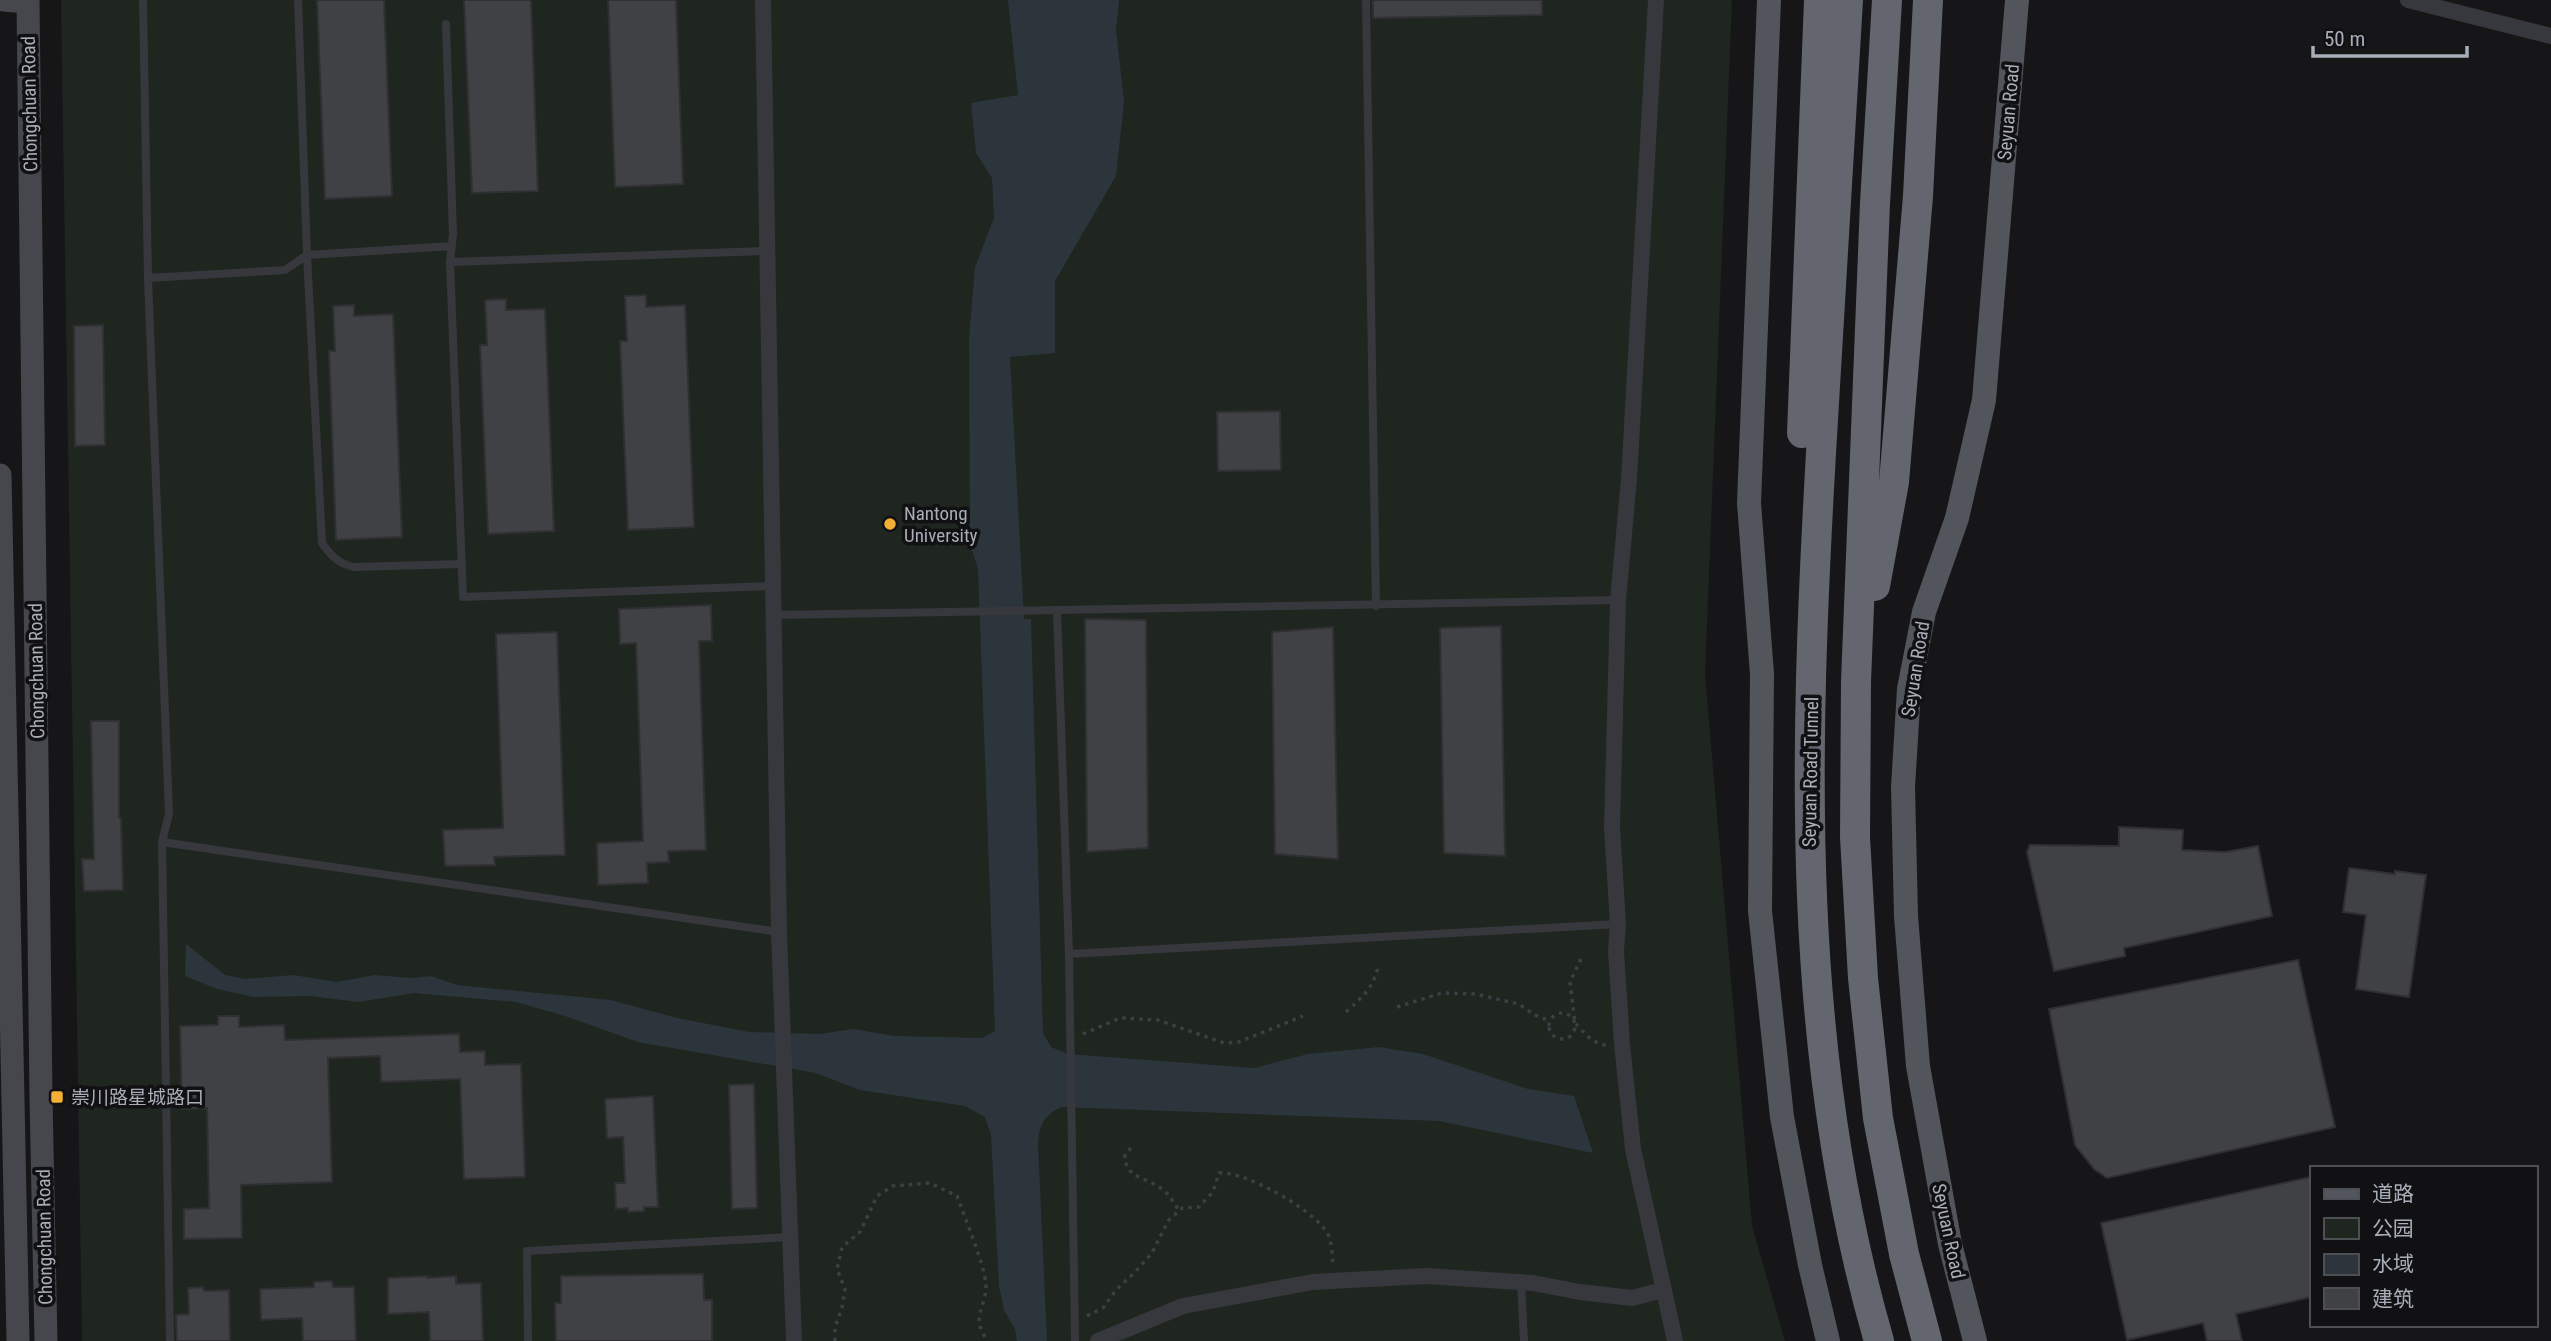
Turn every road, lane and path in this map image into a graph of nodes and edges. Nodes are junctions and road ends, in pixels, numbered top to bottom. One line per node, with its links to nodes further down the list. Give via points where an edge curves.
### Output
1 (3, 0): 14 (main road)
2 (142, 0): 21 (lane)
3 (298, 0): 19 (lane)
4 (763, 0): 18 (street)
5 (1366, 0): 26 (lane)
6 (1656, 0): 25 (street)
7 (1769, 0): 64 (main road, via 1749,503 1762,674 1760,911 1782,1117)
8 (1819, 0): 30 (highway, via 1800,498)
9 (1848, 0): 30 (highway, Seyuan Road Tunnel, via 1817,527)
10 (1887, 0): 29 (highway)
11 (1928, 0): 29 (highway, via 1918,196 1894,482)
12 (2017, 0): 67 (main road, Seyuan Road, via 1984,400 1957,518 1924,612 1909,689 1903,787 1917,1066 1950,1244)
13 (2408, 0): 16 (street)
14 (28, 1): 51 (main road, Chongchuan Road)
15 (446, 24): 17 (lane)
16 (2551, 36)
17 (452, 246): 19 (lane); 20 (lane)
18 (767, 251): 20 (lane); 24 (street)
19 (307, 255): 21 (lane, via 285,270); 23 (lane, via 322,543 343,565 354,567)
20 (450, 262): 23 (lane)
21 (148, 278): 31 (lane, via 169,814)
22 (0, 475): 50 (main road, Chongchuan Road)
23 (462, 564): 24 (lane, via 463,597)
24 (773, 586): 28 (street)
25 (1618, 600): 26 (lane); 32 (street, via 1612,828)
26 (1376, 606): 27 (lane)
27 (1057, 611): 28 (lane); 34 (lane)
28 (773, 615): 33 (street)
29 (1856, 682): 66 (highway, via 1855,837 1873,1080 1904,1254)
30 (1810, 733): 65 (highway, Seyuan Road Tunnel, via 1814,960 1828,1094 1862,1284)
31 (162, 842): 33 (lane); 55 (lane)
32 (1618, 924): 34 (lane); 43 (street)
33 (779, 932): 46 (street)
34 (1069, 954): 42 (lane)
35 (1581, 959): 41 (path, via 1570,982)
36 (1378, 967): 38 (path, via 1366,995)
37 (1397, 1007): 40 (path, via 1443,993 1475,994 1520,1004)
38 (1346, 1012)
39 (1303, 1016): 42 (path, via 1239,1042 1224,1043 1158,1020 1120,1018)
40 (1550, 1021): 41 (path, via 1557,1013 1565,1013); 41 (path, via 1550,1032 1563,1039 1570,1037)
41 (1575, 1023): 43 (path, via 1601,1045)
42 (1070, 1044): 52 (lane)
43 (1622, 1044): 49 (street, via 1633,1149)
44 (1131, 1148): 45 (path, via 1124,1163 1132,1175 1160,1188)
45 (1179, 1211): 47 (path, via 1199,1207 1213,1192 1219,1173 1259,1183 1309,1213 1329,1236); 52 (path, via 1168,1221 1152,1253 1102,1308)
46 (790, 1237): 56 (lane, via 527,1251); 57 (street)
47 (1335, 1281): 48 (street, via 1426,1276); 61 (street, via 1183,1306)
48 (1521, 1282): 49 (street, via 1632,1297); 62 (lane)
49 (1663, 1290): 63 (street)
50 (9, 1308): 51 (main road); 53 (main road, Chongchuan Road)
51 (46, 1309): 54 (main road, Chongchuan Road)
52 (1075, 1322): 60 (lane)
53 (18, 1341)
54 (47, 1341)
55 (170, 1341)
56 (528, 1341)
57 (794, 1341)
58 (835, 1341): 59 (path, via 845,1289 838,1269 842,1247 860,1232 877,1196 893,1186 930,1183 957,1196 986,1285 979,1312 981,1332)
59 (988, 1341)
60 (1075, 1341)
61 (1098, 1341)
62 (1524, 1341)
63 (1675, 1341)
64 (1828, 1341)
65 (1878, 1341)
66 (1927, 1341)
67 (1975, 1341)

